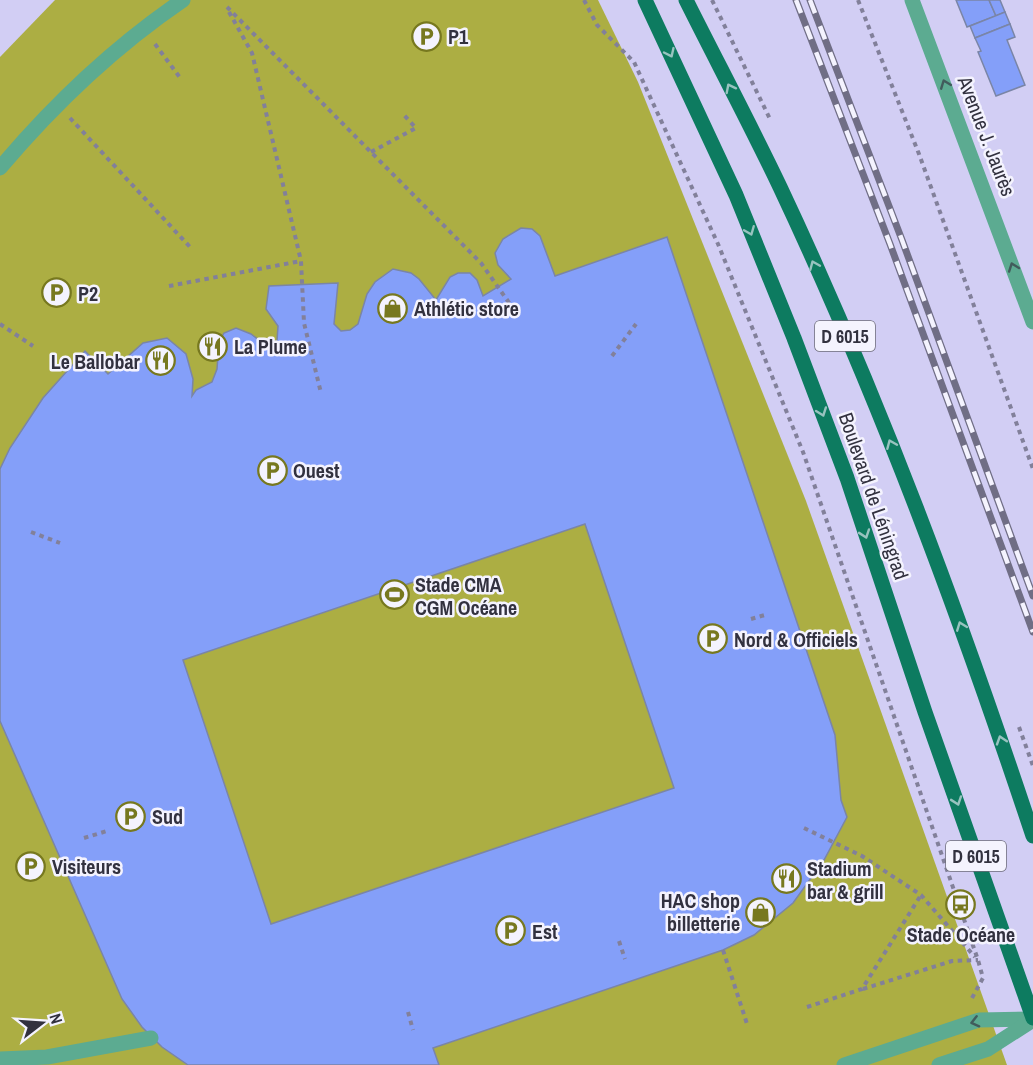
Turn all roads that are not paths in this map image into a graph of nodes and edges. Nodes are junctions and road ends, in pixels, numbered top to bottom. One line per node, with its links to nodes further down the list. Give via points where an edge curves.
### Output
1 (183, 0): 5 (street, via 57,104)
2 (645, 0): 8 (main road, Boulevard de Léningrad / D 6015, one-way to 8, via 736,195 794,338 847,478)
3 (686, 0): 7 (main road, Boulevard de Léningrad / D 6015, one-way to 3, via 981,681 895,451 780,188)
4 (912, 0): 6 (street, Avenue J. Jaurès, one-way to 4)
5 (0, 168)
6 (1033, 322)
7 (1033, 836)
8 (1033, 1019): 11 (street, one-way to 11, via 979,1020); 12 (street, via 988,1049)
9 (151, 1038): 10 (street, via 47,1057)
10 (0, 1059)
11 (844, 1065)
12 (939, 1065)

